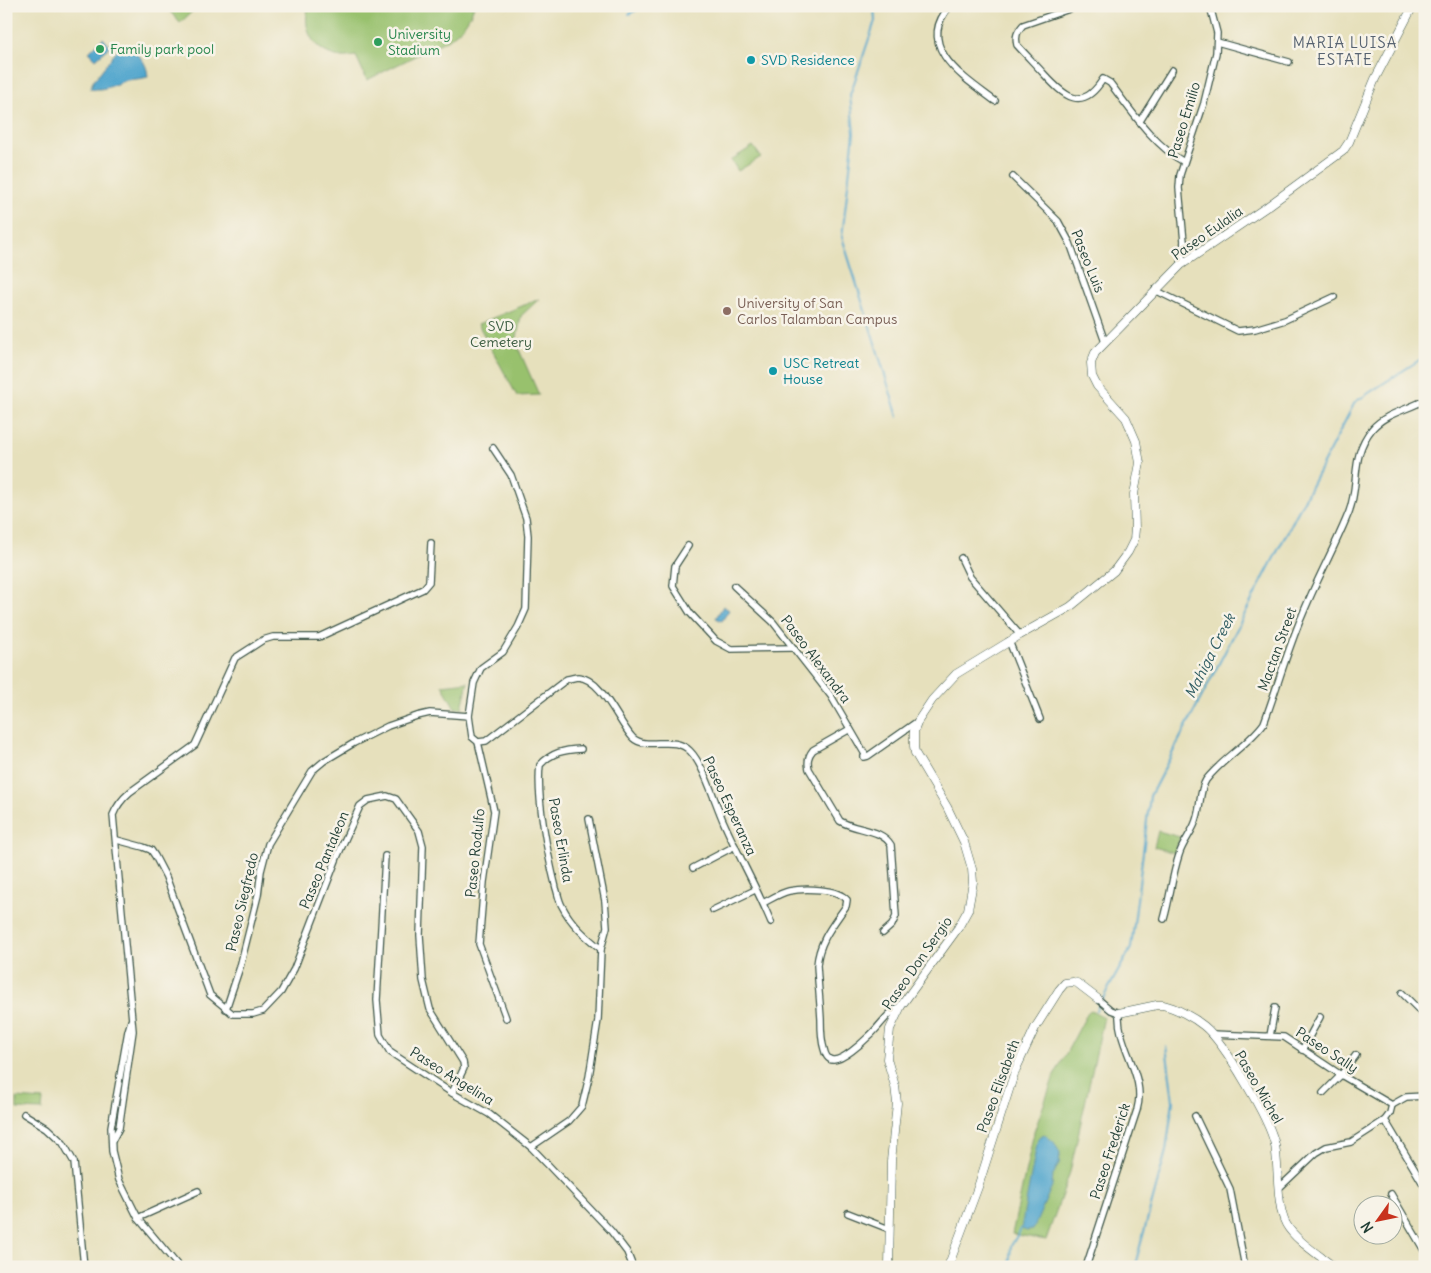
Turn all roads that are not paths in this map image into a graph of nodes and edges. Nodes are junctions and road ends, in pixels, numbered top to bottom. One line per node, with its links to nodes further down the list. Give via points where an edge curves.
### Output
1 (950, 6): 8 (street, via 938,25 940,49 960,74)
2 (1078, 6): 9 (street, via 1023,25 1016,37 1018,45 1060,92 1070,97 1087,96 1096,90 1102,79 1110,83)
3 (1210, 6): 5 (street, Paseo Emilio)
4 (1413, 6): 13 (street, Paseo Eulalia, via 1343,151)
5 (1217, 42): 6 (street); 10 (street, Paseo Emilio, via 1204,102)
6 (1290, 62)
7 (1172, 70): 9 (street)
8 (995, 101)
9 (1140, 121): 10 (street, via 1171,155)
10 (1184, 162): 12 (street, Paseo Emilio, via 1179,188)
11 (1013, 177): 17 (street, Paseo Luis, via 1053,216 1070,243)
12 (1184, 242): 13 (street); 14 (street, Paseo Emilio)
13 (1197, 253): 14 (street, Paseo Eulalia)
14 (1181, 265): 15 (street, Paseo Eulalia)
15 (1155, 290): 16 (street, via 1238,331 1285,320); 17 (street, Paseo Eulalia)
16 (1334, 297)
17 (1105, 342): 22 (street, Paseo Eulalia, via 1091,363 1092,376 1126,418 1136,441 1140,463 1134,494 1134,540)
18 (1425, 400): 42 (street, Mactan Street, via 1382,420 1365,440 1355,468 1349,511 1301,617 1264,723 1205,782 1198,816 1179,853)
19 (493, 448): 28 (street, Paseo Rodulfo, via 511,475 526,518 526,609 503,652 481,668 474,683)
20 (431, 543): 35 (street, via 429,582 423,589 319,637 273,637 235,658 195,745 122,799 113,815)
21 (688, 546): 27 (street, via 675,566 673,586 690,613 716,641 731,649)
22 (1128, 552): 25 (street, Paseo Don Sergio, via 1114,572 1070,607)
23 (962, 558): 25 (street, via 970,577)
24 (734, 586): 27 (street, Paseo Alexandra, via 773,622)
25 (1020, 635): 26 (street, Paseo Don Sergio)
26 (1009, 641): 29 (street); 30 (street, Paseo Don Sergio, via 956,674)
27 (793, 648): 31 (street, Paseo Alexandra, via 831,696)
28 (469, 716): 32 (street, Paseo Rodulfo, via 472,737); 50 (street, Paseo Siegfredo, via 430,713 388,726 354,743 312,771 268,844 244,949)
29 (1040, 719)
30 (918, 721): 31 (street, Paseo Alexandra, via 864,757); 48 (street, Paseo Don Sergio, via 913,737 916,753 964,842 972,868 972,882 968,910 958,928)
31 (850, 729): 44 (street, via 813,750 807,761 840,821 887,838 891,845 896,916)
32 (478, 742): 36 (street, Paseo Esperanza, via 486,742 567,679 578,677 589,681 611,703 633,738 642,744 682,745 690,751 700,766); 54 (street, Paseo Rodulfo, via 494,811 479,944)
33 (580, 749): 45 (street, Paseo Erlinda, via 559,751 540,765 541,802 551,868 561,905 573,923)
34 (589, 819): 45 (street, via 606,910 607,927)
35 (116, 840): 50 (street, via 143,847 155,856 166,877 210,995); 73 (street, via 132,1020 111,1127 112,1151 118,1180)
36 (735, 846): 38 (street); 39 (street, Paseo Esperanza)
37 (384, 856): 60 (street, Paseo Angelina, via 377,1000 380,1035 390,1052)
38 (693, 868)
39 (755, 890): 40 (street, Paseo Esperanza); 41 (street)
40 (763, 903): 43 (street, Paseo Esperanza); 48 (street, via 789,891 807,890 836,892 847,900 818,954 822,1037 830,1060 850,1052)
41 (713, 910)
42 (1164, 919)
43 (771, 922)
44 (883, 933)
45 (601, 949): 67 (street, via 598,1020 590,1077 582,1106 569,1121)
46 (1402, 994): 52 (street)
47 (1098, 999): 51 (street, Paseo Elisabeth); 80 (street, Paseo Elisabeth, via 1078,983 1065,983 1035,1028 1015,1071 978,1187)
48 (901, 1006): 74 (street, Paseo Don Sergio, via 892,1022 888,1041 888,1066 897,1103)
49 (1275, 1008): 56 (street)
50 (226, 1009): 60 (street, Paseo Pantaleon, via 233,1014 263,1011 280,992 294,969 360,806 368,800 387,796 396,799 419,831 423,846 420,935 423,980 430,1009 463,1062 464,1068)
51 (1119, 1013): 55 (street, Paseo Michel, via 1163,1005 1202,1024); 81 (street, Paseo Frederick, via 1119,1026 1141,1092 1140,1101)
52 (1425, 1016)
53 (1320, 1017): 57 (street)
54 (506, 1018)
55 (1212, 1034): 56 (street, Paseo Sally); 69 (street, Paseo Michel, via 1246,1084 1271,1132)
56 (1270, 1036): 57 (street, Paseo Sally, via 1284,1037)
57 (1302, 1050): 59 (street, Paseo Sally)
58 (1356, 1055): 59 (street)
59 (1341, 1075): 61 (street); 63 (street, Paseo Sally)
60 (452, 1093): 67 (street, Paseo Angelina, via 490,1114)
61 (1323, 1093)
62 (1425, 1096): 63 (street, via 1406,1097)
63 (1392, 1105): 66 (street)
64 (24, 1114): 76 (street, via 63,1143 74,1162)
65 (1195, 1116): 82 (street, via 1230,1189)
66 (1385, 1120): 68 (street); 69 (street, via 1351,1142 1321,1150)
67 (531, 1147): 78 (street, Paseo Angelina, via 612,1232 628,1252)
68 (1425, 1187)
69 (1279, 1188): 83 (street, Paseo Michel, via 1286,1224)
70 (198, 1191): 73 (street)
71 (1391, 1194): 75 (street)
72 (848, 1213): 74 (street)
73 (138, 1218): 77 (street)
74 (889, 1229): 79 (street, Paseo Don Sergio)
75 (1425, 1252)
76 (84, 1267)
77 (179, 1267)
78 (633, 1267)
79 (889, 1267)
80 (948, 1267)
81 (1086, 1267)
82 (1245, 1267)
83 (1334, 1267)

